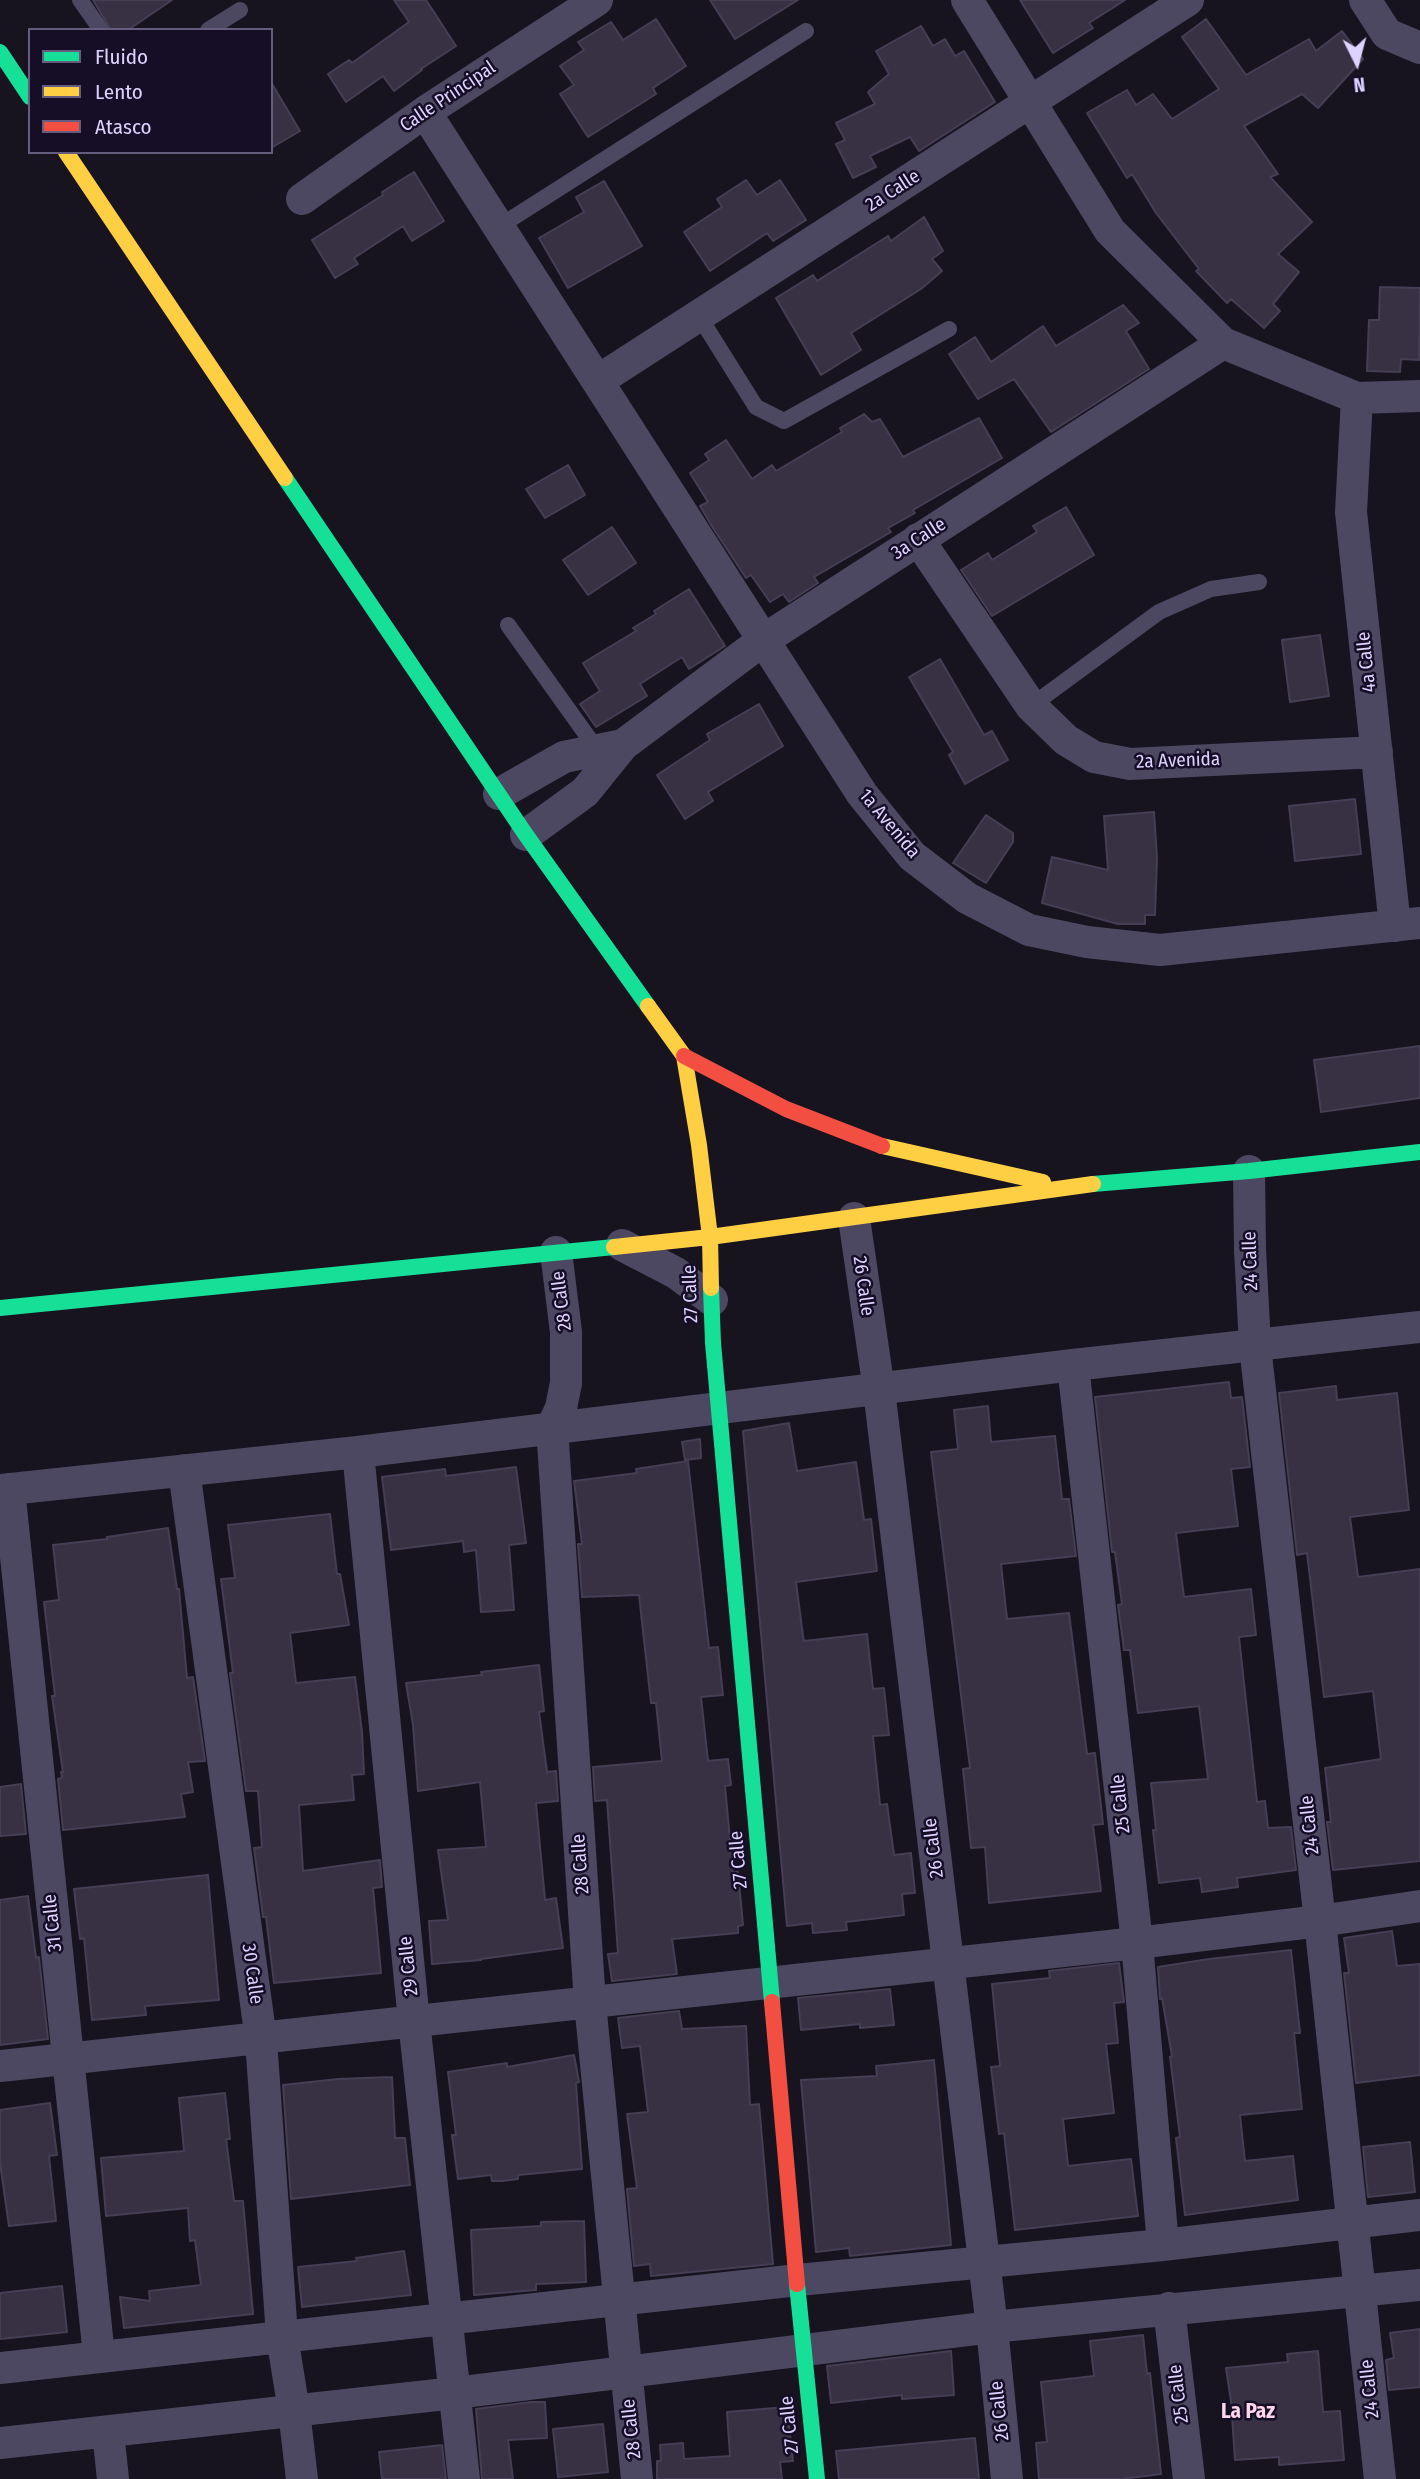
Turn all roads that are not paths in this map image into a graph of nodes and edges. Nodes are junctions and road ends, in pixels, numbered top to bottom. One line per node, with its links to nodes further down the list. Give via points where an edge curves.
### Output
1 (80, 0): 7 (lane)
2 (597, 0): 14 (street, Calle Principal)
3 (967, 0): 13 (street)
4 (1188, 0): 13 (street, 2a Calle)
5 (1365, 0): 10 (street, via 1387,34)
6 (240, 10): 8 (lane)
7 (100, 28)
8 (211, 28)
9 (806, 31): 17 (lane)
10 (1420, 48)
11 (0, 52): 12 (street)
12 (28, 94)
13 (1031, 102): 18 (street, 2a Calle); 20 (street, via 1110,231)
14 (425, 112): 16 (street, Calle Principal); 17 (street, 1a Avenida)
15 (67, 154): 31 (street)
16 (302, 199)
17 (500, 226): 21 (street, 1a Avenida)
18 (699, 316): 19 (lane, via 755,407 784,421); 21 (street, 2a Calle)
19 (949, 329)
20 (1223, 342): 23 (street); 24 (street, 3a Calle)
21 (598, 380): 27 (street, 1a Avenida)
22 (1420, 396): 23 (street)
23 (1357, 398): 30 (street, 4a Calle, via 1351,512)
24 (918, 539): 27 (street, 3a Calle); 28 (street, 2a Avenida)
25 (1259, 582): 28 (lane, via 1210,589 1159,612)
26 (508, 625): 29 (lane)
27 (762, 640): 29 (street, 3a Calle); 33 (street, 1a Avenida, via 862,794 912,856 968,898 1029,930 1160,950)
28 (1031, 706): 30 (street, 2a Avenida, via 1066,740 1094,757 1130,764)
29 (610, 748): 31 (street, 3a Calle, via 564,757); 32 (street, 3a Calle, via 585,792)
30 (1377, 752): 33 (street, 4a Calle)
31 (499, 794): 32 (street)
32 (526, 835): 34 (street)
33 (1407, 925)
34 (684, 1056): 37 (street, via 786,1109 885,1147); 39 (street, 27 Calle)
35 (1420, 1152): 36 (street)
36 (1249, 1171): 37 (street); 45 (street, 24 Calle)
37 (1063, 1187): 38 (street)
38 (853, 1218): 39 (street); 47 (street, 26 Calle)
39 (710, 1237): 40 (street); 42 (street, 27 Calle)
40 (622, 1245): 41 (street); 42 (street, via 676,1273)
41 (556, 1252): 43 (street); 49 (street, 28 Calle, via 566,1332 566,1383)
42 (712, 1300): 48 (street, 27 Calle)
43 (0, 1308)
44 (1420, 1327): 45 (street)
45 (1255, 1346): 46 (street); 54 (street, 24 Calle)
46 (1073, 1365): 47 (street); 55 (street, 25 Calle)
47 (879, 1390): 48 (street); 56 (street, 26 Calle)
48 (719, 1409): 49 (street); 57 (street, 27 Calle)
49 (552, 1427): 50 (street); 58 (street, 28 Calle)
50 (358, 1452): 51 (street); 59 (street, 29 Calle)
51 (184, 1470): 52 (street); 60 (street, 30 Calle)
52 (5, 1490): 61 (street, 31 Calle)
53 (1420, 1906): 54 (street)
54 (1320, 1921): 55 (street); 64 (street, 24 Calle)
55 (1137, 1943): 56 (street); 65 (street, 25 Calle)
56 (947, 1963): 57 (street); 66 (street, 26 Calle)
57 (771, 1982): 58 (street); 67 (street, 27 Calle)
58 (590, 2003): 59 (street); 70 (street, 28 Calle)
59 (414, 2021): 60 (street); 72 (street, 29 Calle)
60 (261, 2040): 61 (street); 74 (street, 30 Calle)
61 (66, 2059): 62 (street); 76 (street, 31 Calle)
62 (0, 2066)
63 (1420, 2215): 64 (street)
64 (1353, 2224): 65 (street); 69 (street, 24 Calle)
65 (1163, 2245): 66 (street)
66 (984, 2263): 67 (street); 73 (street, 26 Calle)
67 (798, 2280): 70 (street); 75 (street, 27 Calle)
68 (1420, 2285): 69 (street)
69 (1360, 2291): 71 (street); 90 (street, 24 Calle)
70 (619, 2301): 72 (street); 78 (street, 28 Calle)
71 (1169, 2308): 73 (street); 89 (street, 25 Calle)
72 (446, 2318): 74 (street); 79 (street, 29 Calle)
73 (992, 2326): 75 (street); 88 (street, 26 Calle)
74 (282, 2336): 76 (street); 80 (street, 30 Calle)
75 (803, 2351): 78 (street); 87 (street, 27 Calle)
76 (99, 2356): 77 (street)
77 (0, 2368)
78 (626, 2371): 79 (street); 86 (street, 28 Calle)
79 (455, 2393): 80 (street); 85 (street, 29 Calle)
80 (294, 2411): 81 (street); 84 (street, 30 Calle)
81 (108, 2431): 82 (street); 83 (street)
82 (0, 2443)
83 (113, 2479)
84 (302, 2479)
85 (464, 2479)
86 (638, 2479)
87 (817, 2479)
88 (1007, 2479)
89 (1189, 2479)
90 (1380, 2479)

